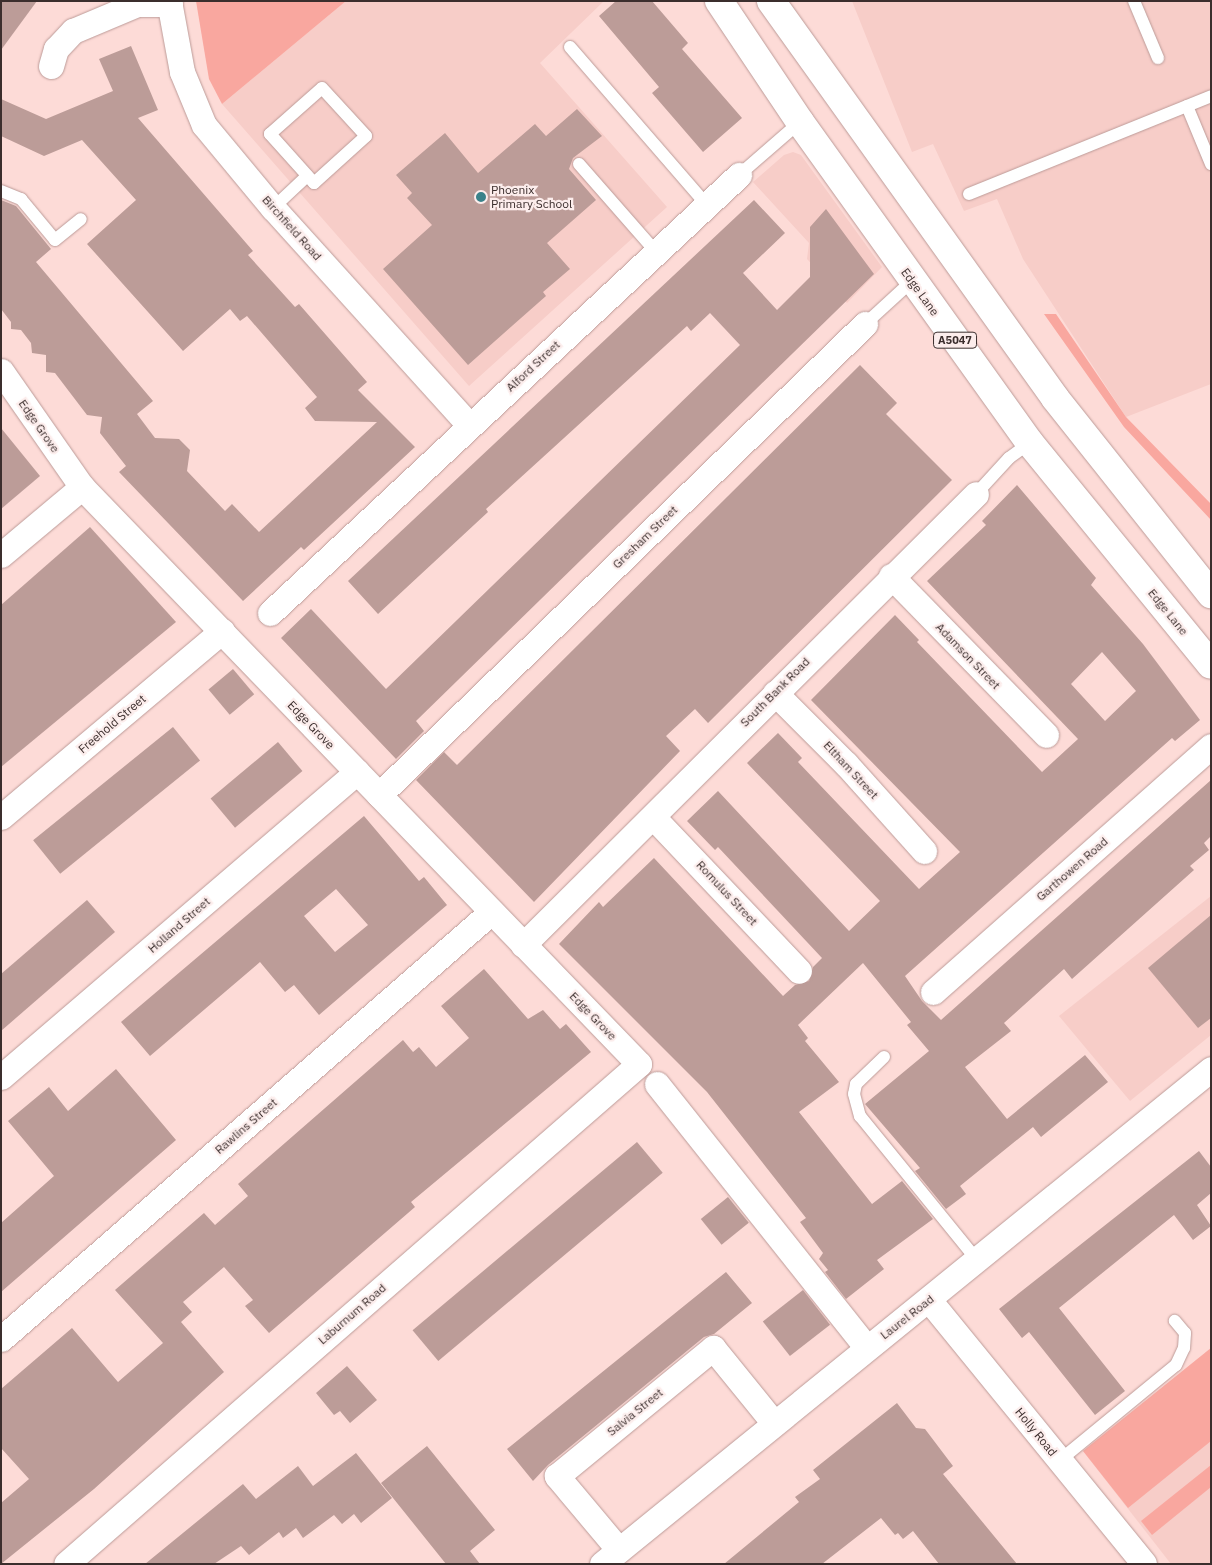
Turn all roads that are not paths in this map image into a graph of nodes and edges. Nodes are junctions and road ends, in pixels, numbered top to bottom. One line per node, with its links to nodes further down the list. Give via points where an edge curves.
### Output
1 (720, 1): 10 (highway, Edge Lane / A5047)
2 (771, 1): 29 (highway, via 1055,398)
3 (1134, 1): 6 (lane)
4 (170, 3): 7 (street, via 137,4 73,31 56,49); 17 (street, Birchfield Road, via 182,72 204,125)
5 (570, 47): 15 (lane)
6 (1158, 58)
7 (51, 66)
8 (1211, 96): 9 (lane)
9 (1187, 106): 12 (lane); 16 (lane)
10 (800, 122): 15 (lane, Alford Street); 20 (highway, Edge Lane / A5047)
11 (579, 164): 19 (lane)
12 (1211, 164)
13 (307, 176): 13 (lane, via 270,134 322,88 366,136 314,183); 17 (lane)
14 (1, 190): 18 (lane, via 21,199 55,240)
15 (722, 190): 19 (street, Alford Street)
16 (969, 194)
17 (273, 208): 23 (street, Birchfield Road)
18 (81, 219)
19 (656, 252): 23 (street, Alford Street)
20 (912, 281): 21 (lane, Gresham Street); 24 (highway, Edge Lane / A5047)
21 (865, 324): 37 (street, Gresham Street)
22 (1, 371): 25 (street, Edge Grove)
23 (469, 425): 30 (street, Alford Street)
24 (1030, 444): 26 (lane, South Bank Road, via 1009,458); 32 (highway, Edge Lane / A5047)
25 (82, 487): 27 (street); 31 (street, Edge Grove)
26 (976, 494): 28 (street, South Bank Road)
27 (1, 555)
28 (891, 576): 33 (street, South Bank Road); 34 (street, Adamson Street)
29 (1211, 594)
30 (270, 613)
31 (222, 631): 36 (street, Edge Grove); 38 (street, Freehold Street)
32 (1211, 665)
33 (774, 692): 39 (street, South Bank Road); 40 (street, Eltham Street, via 843,760)
34 (1046, 735)
35 (1211, 746): 44 (street, Garthowen Road)
36 (357, 772): 37 (street, Edge Grove); 48 (street, Holland Street)
37 (379, 795): 41 (street, Edge Grove)
38 (1, 817)
39 (654, 817): 42 (street, South Bank Road); 43 (street, Romulus Street)
40 (924, 851)
41 (490, 913): 42 (street, Edge Grove); 53 (street, Rawlins Street)
42 (523, 944): 46 (street, Edge Grove)
43 (800, 971)
44 (933, 992)
45 (884, 1057): 50 (lane, via 856,1084 854,1094 860,1116)
46 (639, 1064): 58 (street, Laburnum Road)
47 (1211, 1069): 50 (street, Laurel Road)
48 (1, 1077)
49 (658, 1084): 54 (street)
50 (977, 1260): 51 (street, Laurel Road)
51 (929, 1300): 54 (street, Laurel Road); 56 (street, Holly Road)
52 (1175, 1321): 56 (lane, via 1185,1333 1184,1348 1176,1365)
53 (1, 1339)
54 (867, 1348): 55 (street, Laurel Road)
55 (774, 1423): 57 (street, Laurel Road); 57 (street, Salvia Street, via 713,1348 557,1476)
56 (1059, 1461): 59 (street, Holly Road)
57 (611, 1557)
58 (66, 1564)
59 (1144, 1564)

